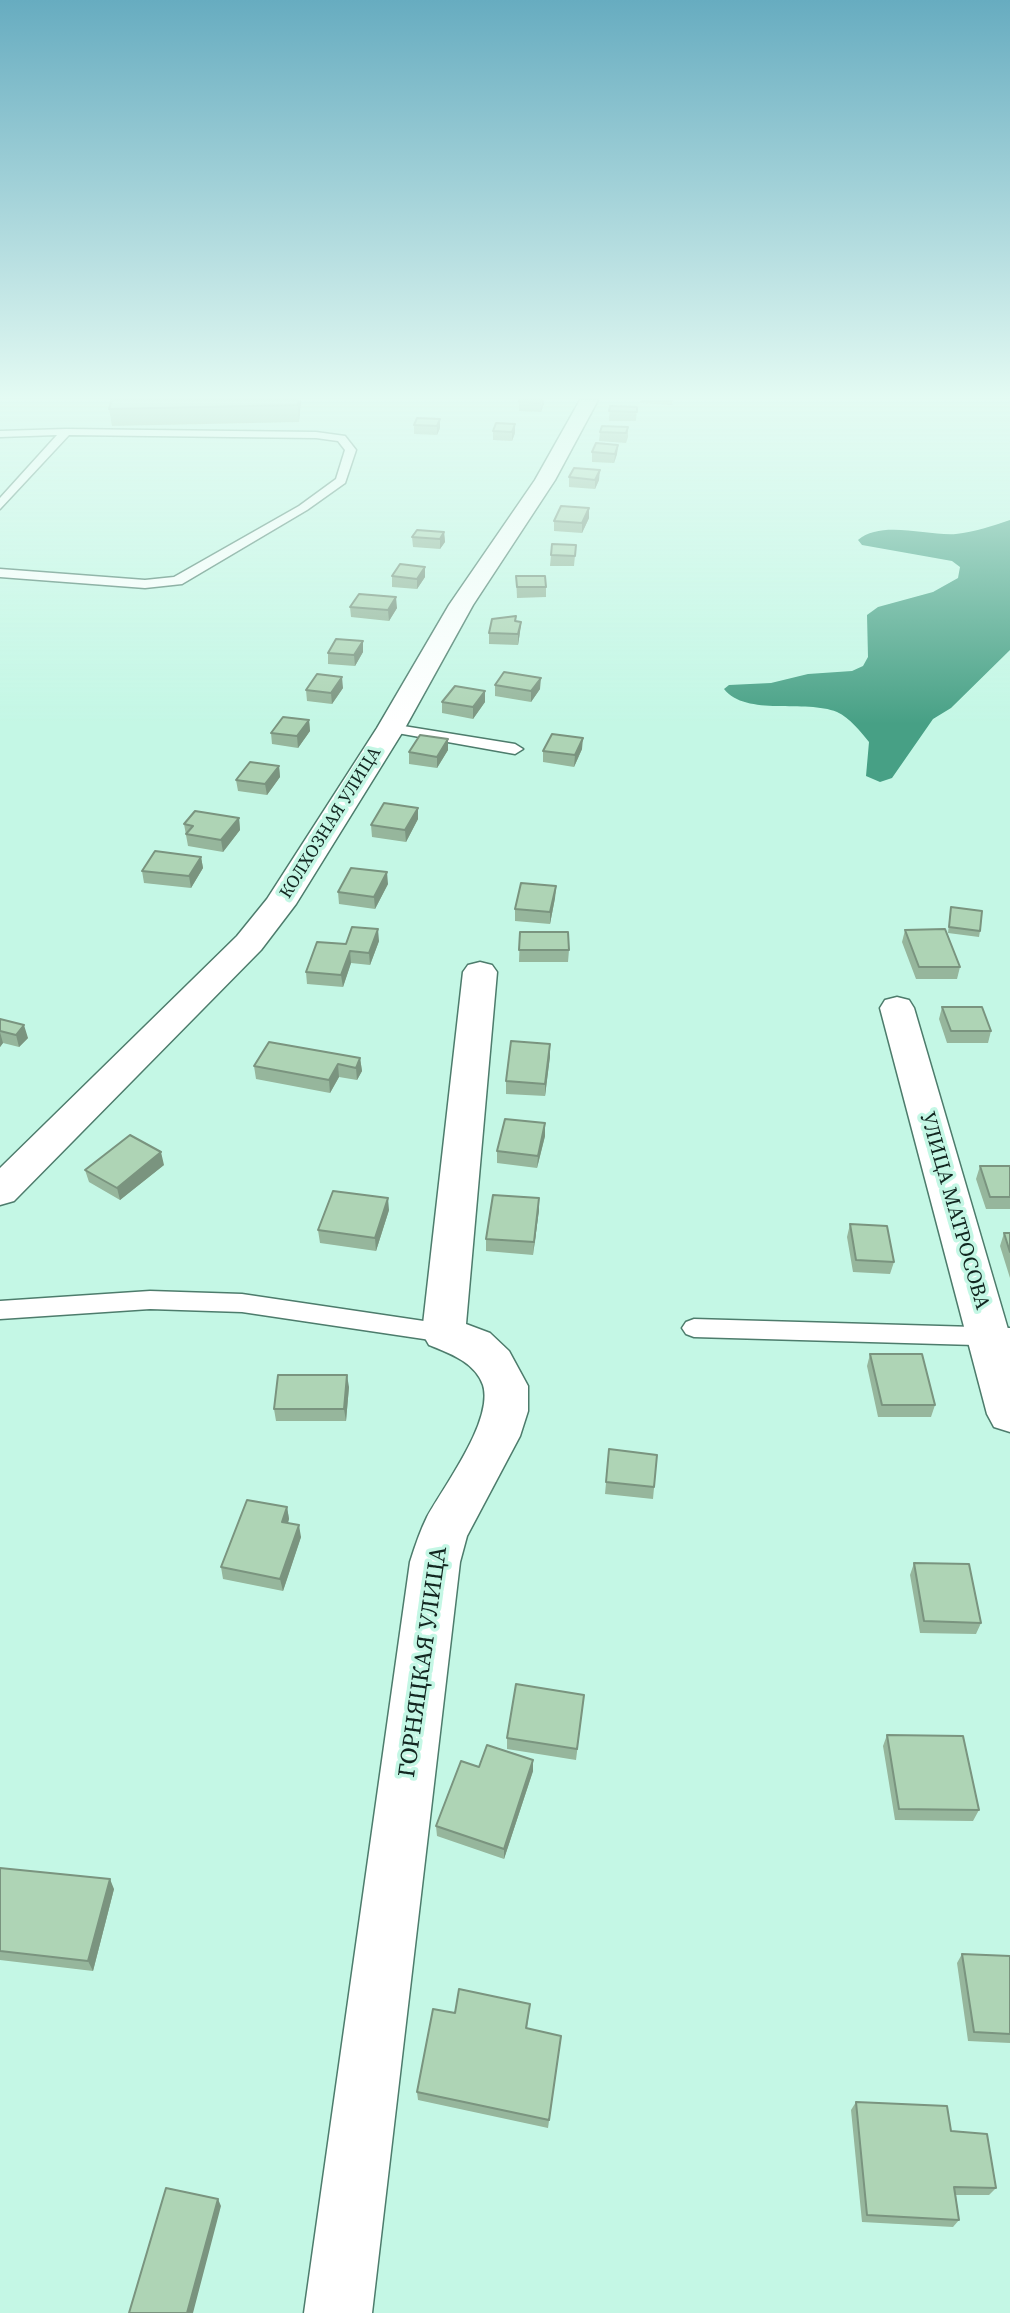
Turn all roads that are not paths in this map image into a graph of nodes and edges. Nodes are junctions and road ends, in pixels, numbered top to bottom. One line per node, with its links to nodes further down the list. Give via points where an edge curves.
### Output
1 (303, 508): 3 (lane, via 177,581 145,584)
2 (526, 508): 4 (street, КОЛХОЗНАЯ УЛИЦА, via 461,605)
3 (0, 573)
4 (391, 728): 5 (lane); 8 (street, КОЛХОЗНАЯ УЛИЦА, via 280,904 249,943)
5 (515, 749)
6 (480, 972): 11 (street)
7 (897, 1008): 12 (street, УЛИЦА МАТРОСОВА)
8 (0, 1191)
9 (0, 1310): 11 (lane, via 150,1300 242,1303)
10 (694, 1328): 12 (lane)
11 (444, 1333): 14 (street, ГОРНЯЦКАЯ УЛИЦА, via 475,1345 493,1363 506,1386 505,1411 497,1436 444,1532 435,1562)
12 (1000, 1337): 13 (street, УЛИЦА МАТРОСОВА)
13 (1010, 1414)
14 (338, 2313)

